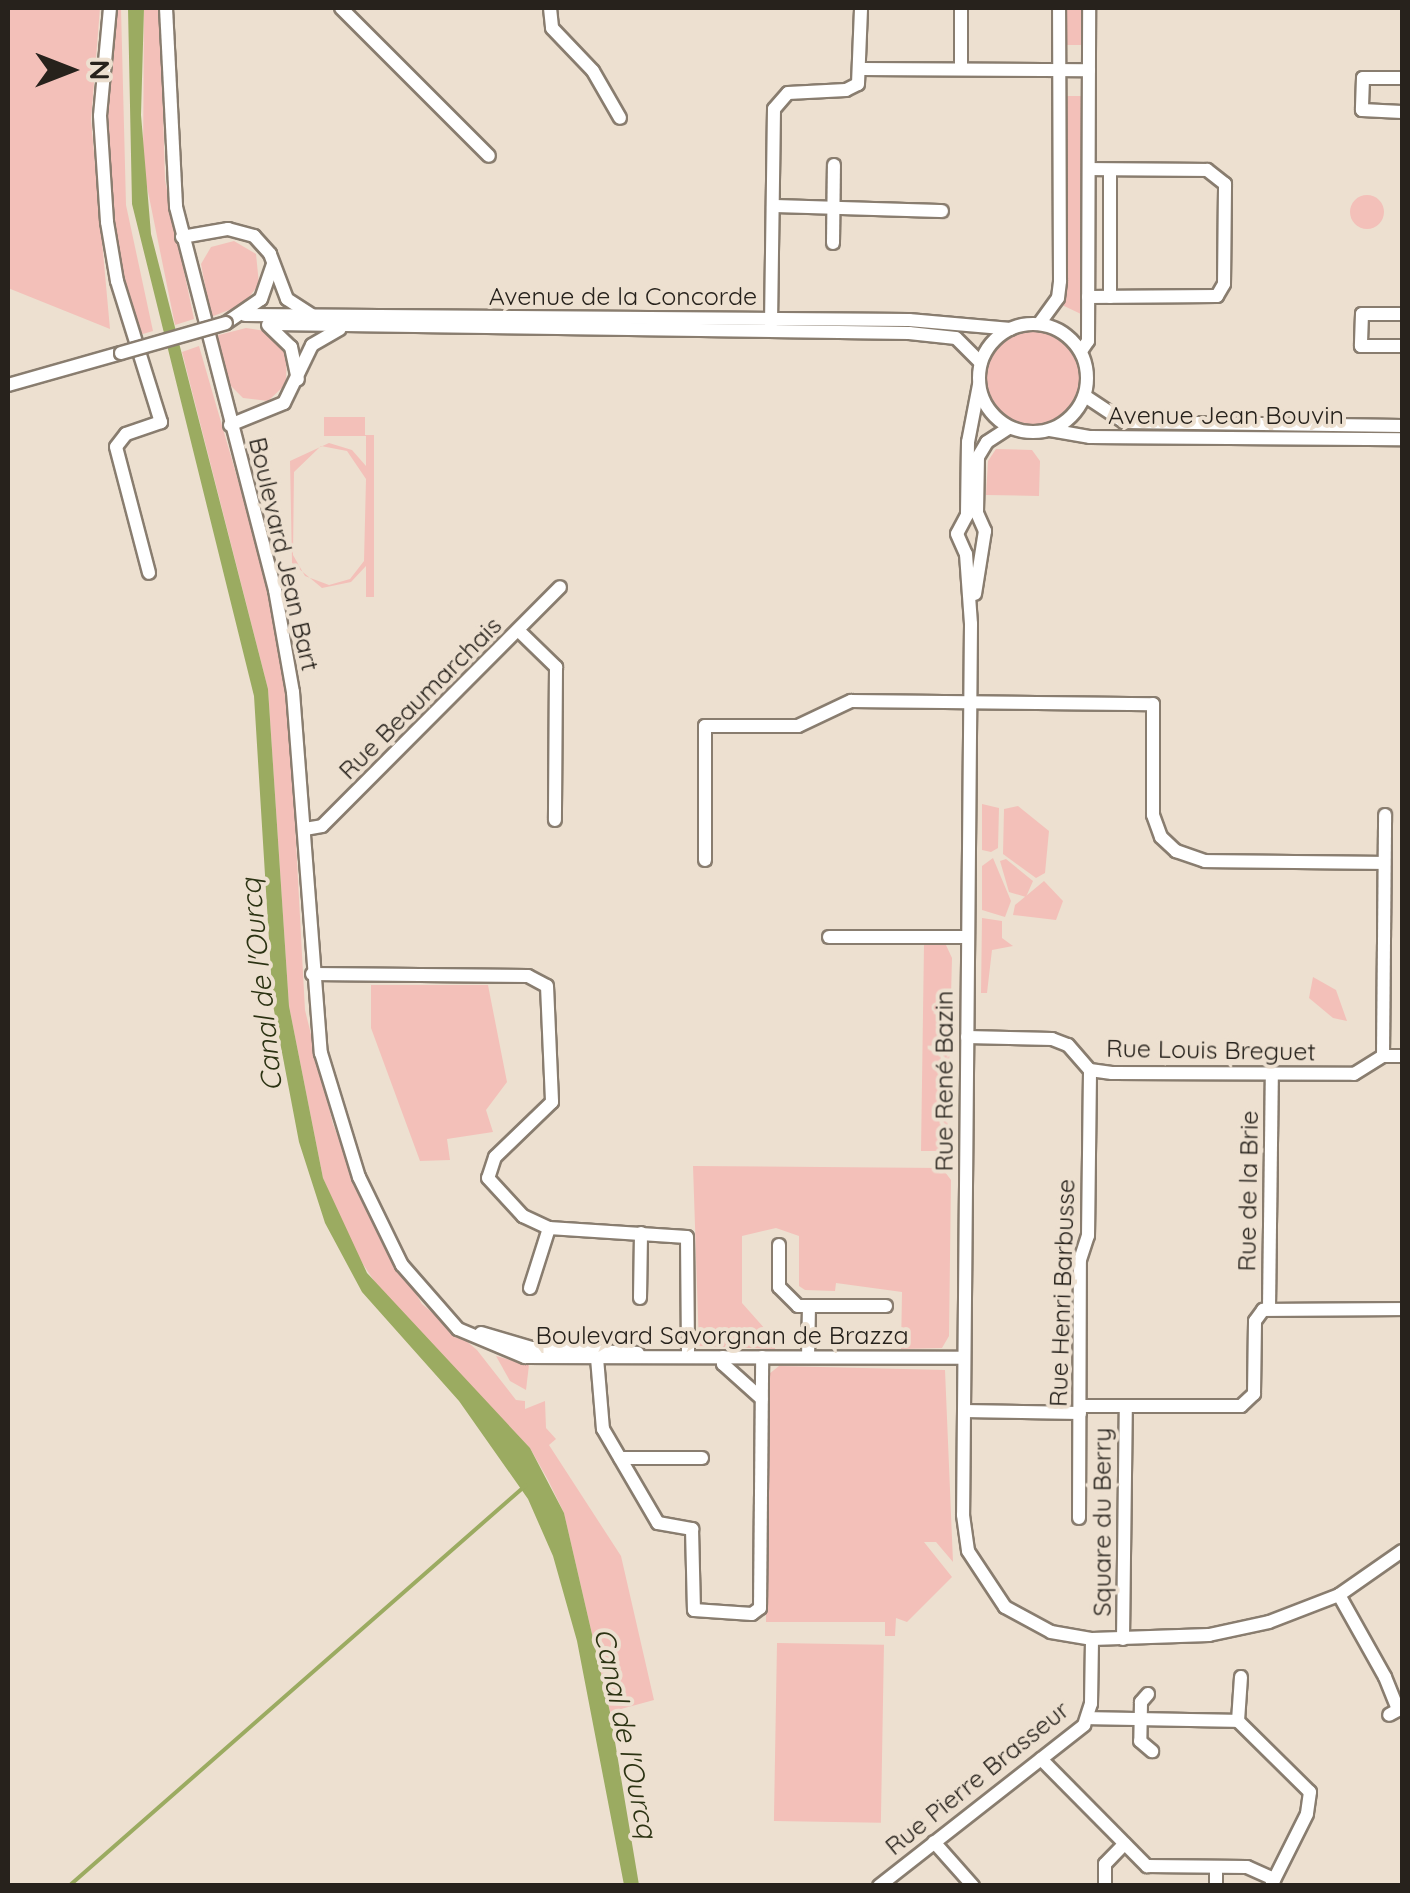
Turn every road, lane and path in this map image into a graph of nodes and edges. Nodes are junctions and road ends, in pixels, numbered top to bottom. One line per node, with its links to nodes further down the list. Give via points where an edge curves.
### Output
1 (110, 8): 50 (street, via 100,116 117,281 161,422 126,434 116,447)
2 (166, 8): 23 (street, Boulevard Jean Bart, via 168,140)
3 (341, 8): 16 (street)
4 (550, 8): 15 (street, via 550,24 593,71)
5 (861, 8): 9 (street)
6 (961, 8): 10 (street)
7 (1059, 8): 11 (street)
8 (1089, 8): 12 (street)
9 (861, 69): 10 (street); 20 (street, via 852,89 796,90 776,101)
10 (961, 69): 11 (street)
11 (1059, 69): 12 (street); 32 (street, via 1060,291)
12 (1089, 70): 18 (street)
13 (1402, 78): 14 (street, via 1363,78 1362,110)
14 (1402, 112)
15 (620, 118)
16 (489, 156)
17 (834, 165): 21 (street)
18 (1089, 170): 19 (street); 26 (street)
19 (1110, 170): 27 (street); 27 (street, via 1207,170 1225,184 1221,292)
20 (772, 206): 21 (street); 33 (street)
21 (833, 206): 22 (street); 24 (street)
22 (942, 212)
23 (182, 237): 25 (street, via 238,229 264,246); 43 (street, Boulevard Jean Bart)
24 (833, 243)
25 (273, 264): 29 (street, via 287,299); 30 (street, via 261,299)
26 (1088, 297): 27 (street); 37 (street, via 1088,342)
27 (1110, 298)
28 (1402, 314): 36 (street, via 1362,314 1361,346)
29 (314, 316): 30 (street, Avenue de la Concorde); 33 (street, Avenue de la Concorde)
30 (236, 320): 31 (street, Avenue de la Concorde); 40 (street, bridge)
31 (266, 323): 34 (street, Avenue de la Concorde); 39 (street, via 291,347)
32 (1039, 324): 35 (street); 37 (street, via 1057,329)
33 (771, 325): 34 (street, Avenue de la Concorde); 35 (street, Avenue de la Concorde); 38 (street, Avenue de la Concorde, via 942,335 966,345)
34 (340, 329): 39 (street, via 312,345)
35 (1010, 329): 38 (street)
36 (1402, 346)
37 (1081, 351): 42 (street)
38 (981, 363): 41 (street)
39 (298, 380): 43 (street, via 284,403)
40 (8, 385)
41 (980, 385): 45 (street, via 988,408); 48 (street, via 968,442)
42 (1085, 396): 44 (street, Avenue Jean Bouvin, via 1124,422); 46 (street, via 1065,423)
43 (230, 425): 56 (street, Boulevard Jean Bart, via 282,620)
44 (1402, 426)
45 (1010, 428): 46 (street); 48 (street, via 987,442 978,457)
46 (1050, 430): 47 (street, Avenue Jean Bouvin, via 1090,437)
47 (1402, 439)
48 (971, 521): 49 (street, via 957,534); 49 (street, via 985,536)
49 (971, 545): 53 (street, Rue René Bazin)
50 (150, 573)
51 (560, 588): 52 (street, Rue Beaumarchais)
52 (518, 631): 55 (street, via 556,667); 56 (street, Rue Beaumarchais, via 322,826)
53 (970, 702): 57 (street, via 851,702 831,705 798,726 705,726); 58 (street, via 1153,704 1155,823 1166,842 1190,858); 60 (street, Rue René Bazin)
54 (1384, 815): 58 (street)
55 (556, 820)
56 (304, 829): 61 (street, Boulevard Jean Bart)
57 (705, 860)
58 (1384, 863): 63 (street)
59 (829, 936): 60 (street)
60 (968, 937): 62 (street, Rue René Bazin)
61 (312, 974): 67 (street, via 543,981 552,1002 552,1102 488,1172 495,1189 523,1216); 76 (street, Boulevard Savorgnan de Brazza, via 326,1077 359,1178 402,1264)
62 (967, 1037): 65 (street, Rue Louis Breguet, via 1052,1038); 83 (street, Rue René Bazin)
63 (1383, 1056): 64 (street, Rue Louis Breguet); 66 (street, Rue Louis Breguet, via 1354,1074)
64 (1402, 1056)
65 (1090, 1070): 66 (street, Rue Louis Breguet); 86 (street, Rue Henri Barbusse)
66 (1272, 1074): 74 (street, Rue de la Brie)
67 (548, 1228): 68 (street); 70 (street)
68 (640, 1233): 71 (street); 77 (street, via 680,1233 689,1240)
69 (779, 1244): 72 (street, via 779,1287 798,1306)
70 (530, 1288)
71 (640, 1298)
72 (809, 1306): 73 (street); 81 (street)
73 (886, 1306)
74 (1269, 1308): 75 (street); 85 (street, Rue de la Brie, via 1255,1321 1254,1394 1242,1406)
75 (1402, 1309)
76 (443, 1316): 79 (street, via 518,1346 624,1349); 82 (street, Boulevard Savorgnan de Brazza, via 512,1354)
77 (688, 1356): 78 (street, Boulevard Savorgnan de Brazza); 79 (street, Boulevard Savorgnan de Brazza)
78 (723, 1356): 80 (street, Boulevard Savorgnan de Brazza); 84 (street, via 723,1364)
79 (650, 1357): 82 (street, Boulevard Savorgnan de Brazza)
80 (762, 1357): 81 (street, Boulevard Savorgnan de Brazza); 84 (street)
81 (808, 1357): 83 (street, Boulevard Savorgnan de Brazza)
82 (597, 1358): 88 (street, via 598,1418)
83 (964, 1358): 87 (street, Rue René Bazin)
84 (762, 1398): 88 (street, via 760,1608 752,1614 694,1610 692,1529 658,1522)
85 (1126, 1406): 86 (street); 94 (street, Square du Berry)
86 (1080, 1409): 87 (street); 90 (street, Rue Henri Barbusse)
87 (964, 1411): 93 (street, Rue René Bazin, via 965,1538 978,1575 1004,1607 1050,1632)
88 (620, 1458): 89 (street)
89 (702, 1458)
90 (1080, 1518)
91 (1402, 1551): 92 (street)
92 (1339, 1595): 94 (street, via 1229,1632); 97 (street, via 1385,1676 1398,1710)
93 (1092, 1639): 94 (street); 98 (street, Rue Pierre Brasseur)
94 (1123, 1639)
95 (1241, 1677): 99 (street)
96 (1148, 1694): 100 (street)
97 (1389, 1715)
98 (1088, 1718): 100 (street); 102 (street, Rue Pierre Brasseur)
99 (1238, 1721): 100 (street); 106 (street, via 1310,1792 1307,1814)
100 (1140, 1722): 101 (street, via 1140,1741)
101 (1152, 1751)
102 (1041, 1760): 103 (street, Rue Pierre Brasseur); 104 (street)
103 (934, 1842): 107 (street, Rue Pierre Brasseur); 108 (street)
104 (1124, 1844): 105 (street, via 1146,1866); 109 (street, via 1106,1864)
105 (1216, 1867): 106 (street, via 1246,1867); 110 (street)
106 (1272, 1882)
107 (879, 1886)
108 (973, 1886)
109 (1105, 1886)
110 (1216, 1886)

